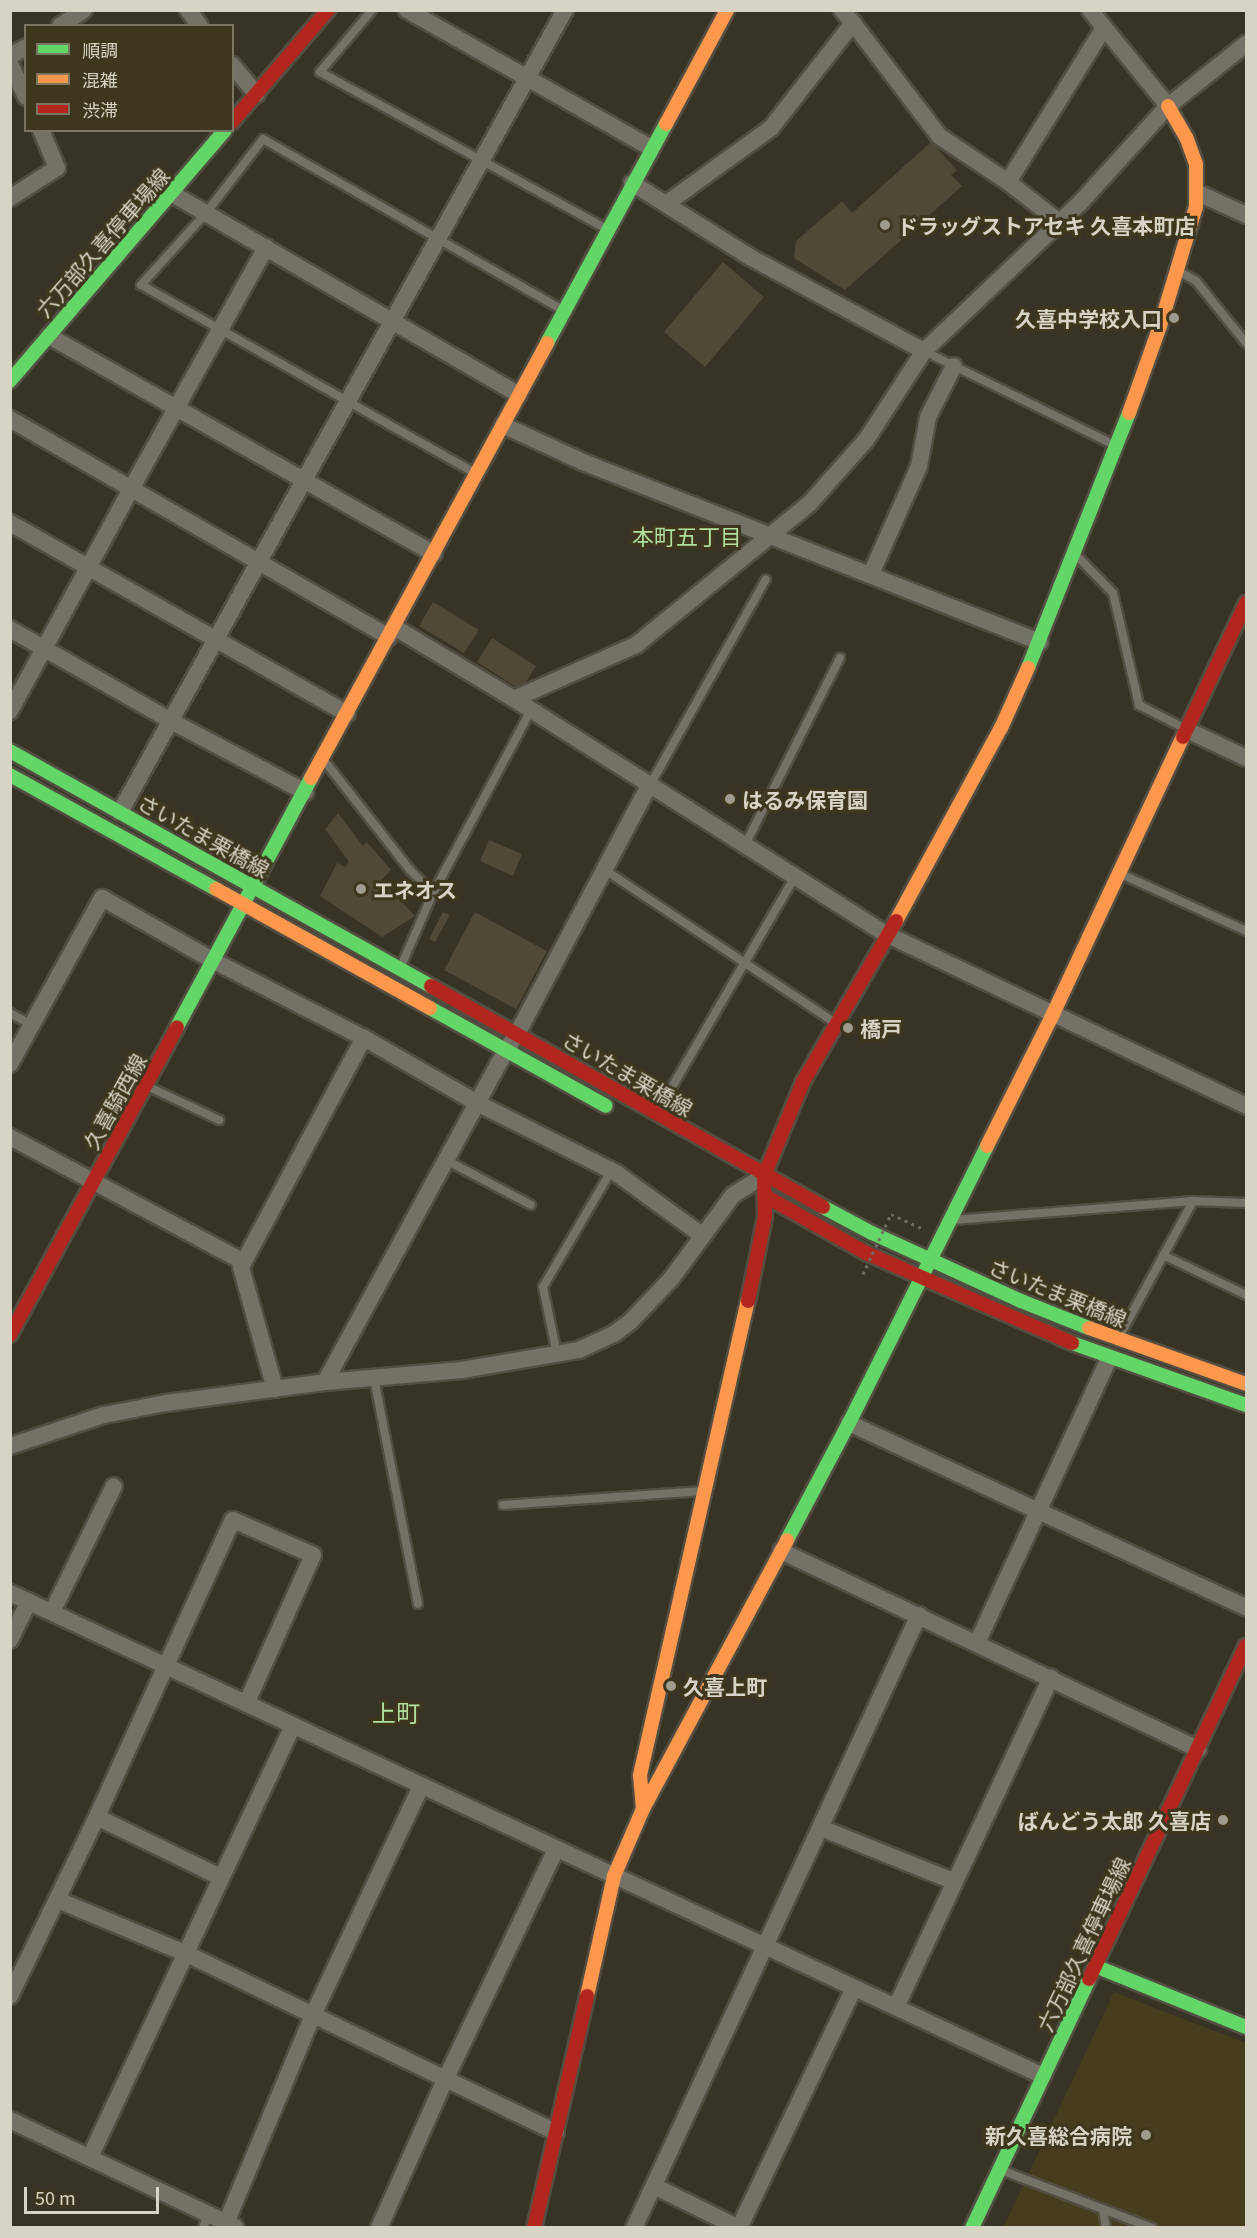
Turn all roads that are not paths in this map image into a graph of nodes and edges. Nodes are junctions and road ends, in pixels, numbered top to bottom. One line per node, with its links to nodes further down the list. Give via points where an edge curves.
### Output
1 (84, 10): 10 (street)
2 (188, 10): 11 (street)
3 (328, 10): 20 (street)
4 (372, 10): 26 (lane, via 320,72)
5 (407, 10): 18 (street)
6 (565, 10): 18 (street)
7 (727, 10): 25 (street, 久喜騎西線)
8 (1090, 10): 12 (street)
9 (848, 17): 27 (street, via 939,136); 32 (street, via 771,128)
10 (63, 24)
11 (198, 24)
12 (1104, 28): 21 (street); 27 (street)
13 (24, 48): 15 (street)
14 (1243, 51): 21 (street)
15 (10, 56)
16 (10, 64): 19 (street)
17 (234, 67): 20 (street)
18 (527, 79): 25 (street); 26 (street)
19 (24, 93)
20 (256, 94): 22 (street)
21 (1168, 106): 30 (street, via 1196,164); 35 (street, via 1080,203)
22 (234, 120)
23 (42, 132): 31 (street, via 57,168)
24 (223, 132): 29 (street, 六万部久喜停車場線)
25 (651, 148): 28 (street, 久喜騎西線)
26 (482, 161): 36 (lane); 37 (street)
27 (1008, 182): 35 (street)
28 (632, 183): 32 (street); 36 (street, 久喜騎西線)
29 (171, 193): 33 (street); 43 (street, 六万部久喜停車場線)
30 (1198, 193): 34 (street); 39 (street)
31 (10, 198)
32 (666, 204): 45 (street, via 750,257)
33 (206, 213): 37 (lane, via 263,139); 38 (street); 42 (lane, via 141,285)
34 (1246, 215)
35 (1058, 221): 45 (street)
36 (608, 229): 40 (street, 久喜騎西線)
37 (438, 240): 40 (lane); 41 (street)
38 (266, 248): 41 (street); 42 (street)
39 (1177, 270): 44 (lane, via 1196,281); 53 (street)
40 (564, 310): 48 (street, 久喜騎西線)
41 (393, 321): 48 (street); 49 (street)
42 (221, 328): 49 (lane); 50 (street)
43 (49, 336): 47 (street, 六万部久喜停車場線); 50 (street)
44 (1246, 343)
45 (924, 351): 46 (lane); 58 (street, via 866,440 810,503)
46 (954, 366): 53 (lane); 63 (street, via 928,417 919,466)
47 (10, 381)
48 (519, 395): 52 (street, 久喜騎西線)
49 (348, 401): 54 (lane); 55 (street)
50 (176, 408): 55 (street); 56 (street)
51 (10, 420): 56 (street)
52 (503, 425): 54 (street, 久喜騎西線); 58 (street, via 583,462)
53 (1117, 447): 60 (street)
54 (477, 474): 59 (street, 久喜騎西線)
55 (304, 480): 59 (street); 61 (street)
56 (130, 489): 61 (street); 62 (street)
57 (10, 523): 62 (street)
58 (771, 534): 63 (street); 72 (street, via 636,645)
59 (434, 554): 67 (street, 久喜騎西線)
60 (1074, 554): 69 (street); 77 (lane, via 1113,593 1139,705)
61 (259, 562): 67 (street); 68 (street)
62 (88, 567): 68 (street); 70 (street)
63 (871, 574): 69 (street)
64 (766, 579): 82 (lane)
65 (1246, 603): 77 (street)
66 (10, 629): 70 (street)
67 (392, 632): 72 (street); 75 (street, 久喜騎西線)
68 (216, 640): 75 (street); 76 (street)
69 (1040, 642): 93 (street, via 1001,728)
70 (45, 648): 74 (street); 76 (street)
71 (840, 658): 85 (lane)
72 (514, 699): 73 (street)
73 (531, 710): 82 (street); 90 (lane)
74 (10, 711)
75 (347, 714): 80 (street, 久喜騎西線)
76 (171, 721): 83 (street); 84 (street)
77 (1187, 730): 79 (street); 87 (street)
78 (10, 751): 84 (street, さいたま栗橋線)
79 (1246, 758)
80 (323, 759): 83 (street, 久喜騎西線); 90 (lane, via 410,870)
81 (10, 775): 91 (street, さいたま栗橋線)
82 (649, 786): 85 (street); 86 (street)
83 (305, 792): 89 (street, 久喜騎西線)
84 (120, 812): 89 (street, さいたま栗橋線)
85 (745, 846): 88 (street)
86 (605, 870): 95 (lane); 101 (street)
87 (1119, 873): 92 (lane); 98 (street)
88 (795, 877): 93 (street); 95 (lane)
89 (254, 888): 91 (street, 久喜騎西線); 96 (street, さいたま栗橋線)
90 (433, 893): 96 (lane)
91 (245, 905): 94 (street, 久喜騎西線); 103 (street, さいたま栗橋線)
92 (1246, 932)
93 (888, 935): 98 (street); 99 (street)
94 (214, 961): 100 (street, via 102,898); 102 (street); 105 (street, 久喜騎西線)
95 (744, 963): 99 (lane); 109 (lane)
96 (400, 969): 101 (street, さいたま栗橋線)
97 (10, 1013): 100 (lane)
98 (1053, 1014): 107 (street); 121 (street)
99 (837, 1023): 114 (street, via 803,1082)
100 (32, 1025): 104 (street)
101 (518, 1034): 103 (street); 109 (street, さいたま栗橋線)
102 (364, 1038): 106 (street); 125 (street)
103 (506, 1050): 106 (street); 108 (street, さいたま栗橋線)
104 (10, 1064)
105 (146, 1086): 110 (lane); 115 (street, 久喜騎西線)
106 (477, 1103): 112 (street); 113 (street)
107 (1246, 1106)
108 (617, 1112)
109 (656, 1114): 114 (street, さいたま栗橋線)
110 (219, 1120)
111 (10, 1137): 115 (street)
112 (446, 1160): 120 (lane); 133 (street)
113 (612, 1171): 122 (street); 130 (lane, via 543,1287)
114 (764, 1176): 116 (street); 117 (street); 124 (street, さいたま栗橋線)
115 (94, 1182): 125 (street); 128 (street, 久喜騎西線)
116 (743, 1183): 117 (street, さいたま栗橋線); 122 (street)
117 (766, 1196): 126 (street, さいたま栗橋線, via 866,1253); 140 (street, via 760,1243)
118 (1193, 1201): 119 (lane); 121 (lane); 123 (lane)
119 (1246, 1203)
120 (531, 1205)
121 (950, 1221): 124 (street)
122 (704, 1236): 130 (street, via 671,1279 630,1322 600,1341)
123 (1163, 1255): 127 (lane); 129 (lane)
124 (929, 1260): 126 (street); 129 (street, さいたま栗橋線)
125 (244, 1262): 135 (street, via 242,1267)
126 (920, 1278): 131 (street, さいたま栗橋線); 137 (street)
127 (1246, 1295)
128 (10, 1335)
129 (1117, 1340): 134 (street, さいたま栗橋線)
130 (557, 1354): 132 (street, via 462,1370)
131 (1108, 1358): 136 (street, さいたま栗橋線); 142 (street)
132 (374, 1378): 133 (street); 146 (lane)
133 (325, 1382): 135 (street)
134 (1246, 1384)
135 (275, 1389): 138 (street, via 104,1415)
136 (1246, 1405)
137 (849, 1423): 142 (street); 143 (street)
138 (10, 1446)
139 (114, 1486): 148 (street)
140 (706, 1491): 141 (lane); 159 (street, via 639,1775)
141 (503, 1505)
142 (1038, 1511): 147 (street); 151 (street)
143 (781, 1551): 149 (street); 159 (street)
144 (10, 1593): 145 (street)
145 (28, 1601): 148 (street); 150 (street)
146 (418, 1604)
147 (1246, 1607)
148 (52, 1612): 153 (street)
149 (919, 1616): 151 (street); 161 (street)
150 (10, 1640)
151 (977, 1643): 154 (street)
152 (1246, 1646): 157 (street, 六万部久喜停車場線)
153 (165, 1665): 155 (street); 155 (street, via 233,1520 313,1555); 160 (street)
154 (1051, 1678): 157 (street); 165 (street)
155 (246, 1704): 156 (street)
156 (293, 1725): 158 (street); 164 (street)
157 (1198, 1749): 169 (street, 六万部久喜停車場線)
158 (421, 1786): 162 (street); 173 (street)
159 (643, 1809): 163 (street)
160 (97, 1817): 164 (street); 166 (street)
161 (821, 1828): 165 (street); 167 (street)
162 (556, 1849): 163 (street); 176 (street)
163 (614, 1876): 167 (street); 178 (street)
164 (220, 1877): 168 (street)
165 (955, 1882): 172 (street)
166 (58, 1900): 168 (street); 171 (street)
167 (766, 1947): 170 (street); 181 (street)
168 (185, 1953): 173 (street); 179 (street)
169 (1095, 1966): 174 (street); 175 (street, 六万部久喜停車場線)
170 (854, 1988): 172 (street); 181 (street, via 739,2228)
171 (10, 1996)
172 (896, 2007): 175 (street)
173 (312, 2017): 176 (street); 184 (street)
174 (1246, 2027)
175 (1043, 2076): 180 (street, 六万部久喜停車場線)
176 (445, 2080): 178 (street); 185 (street)
177 (10, 2120): 179 (street)
178 (556, 2132): 186 (street)
179 (90, 2157): 183 (street)
180 (1000, 2169): 182 (lane); 188 (street, 六万部久喜停車場線)
181 (654, 2186): 187 (street)
182 (1103, 2209): 189 (lane); 190 (lane)
183 (205, 2221): 184 (street)
184 (231, 2225)
185 (379, 2228)
186 (534, 2228)
187 (634, 2228)
188 (972, 2228)
189 (1106, 2228)
190 (1152, 2228)

